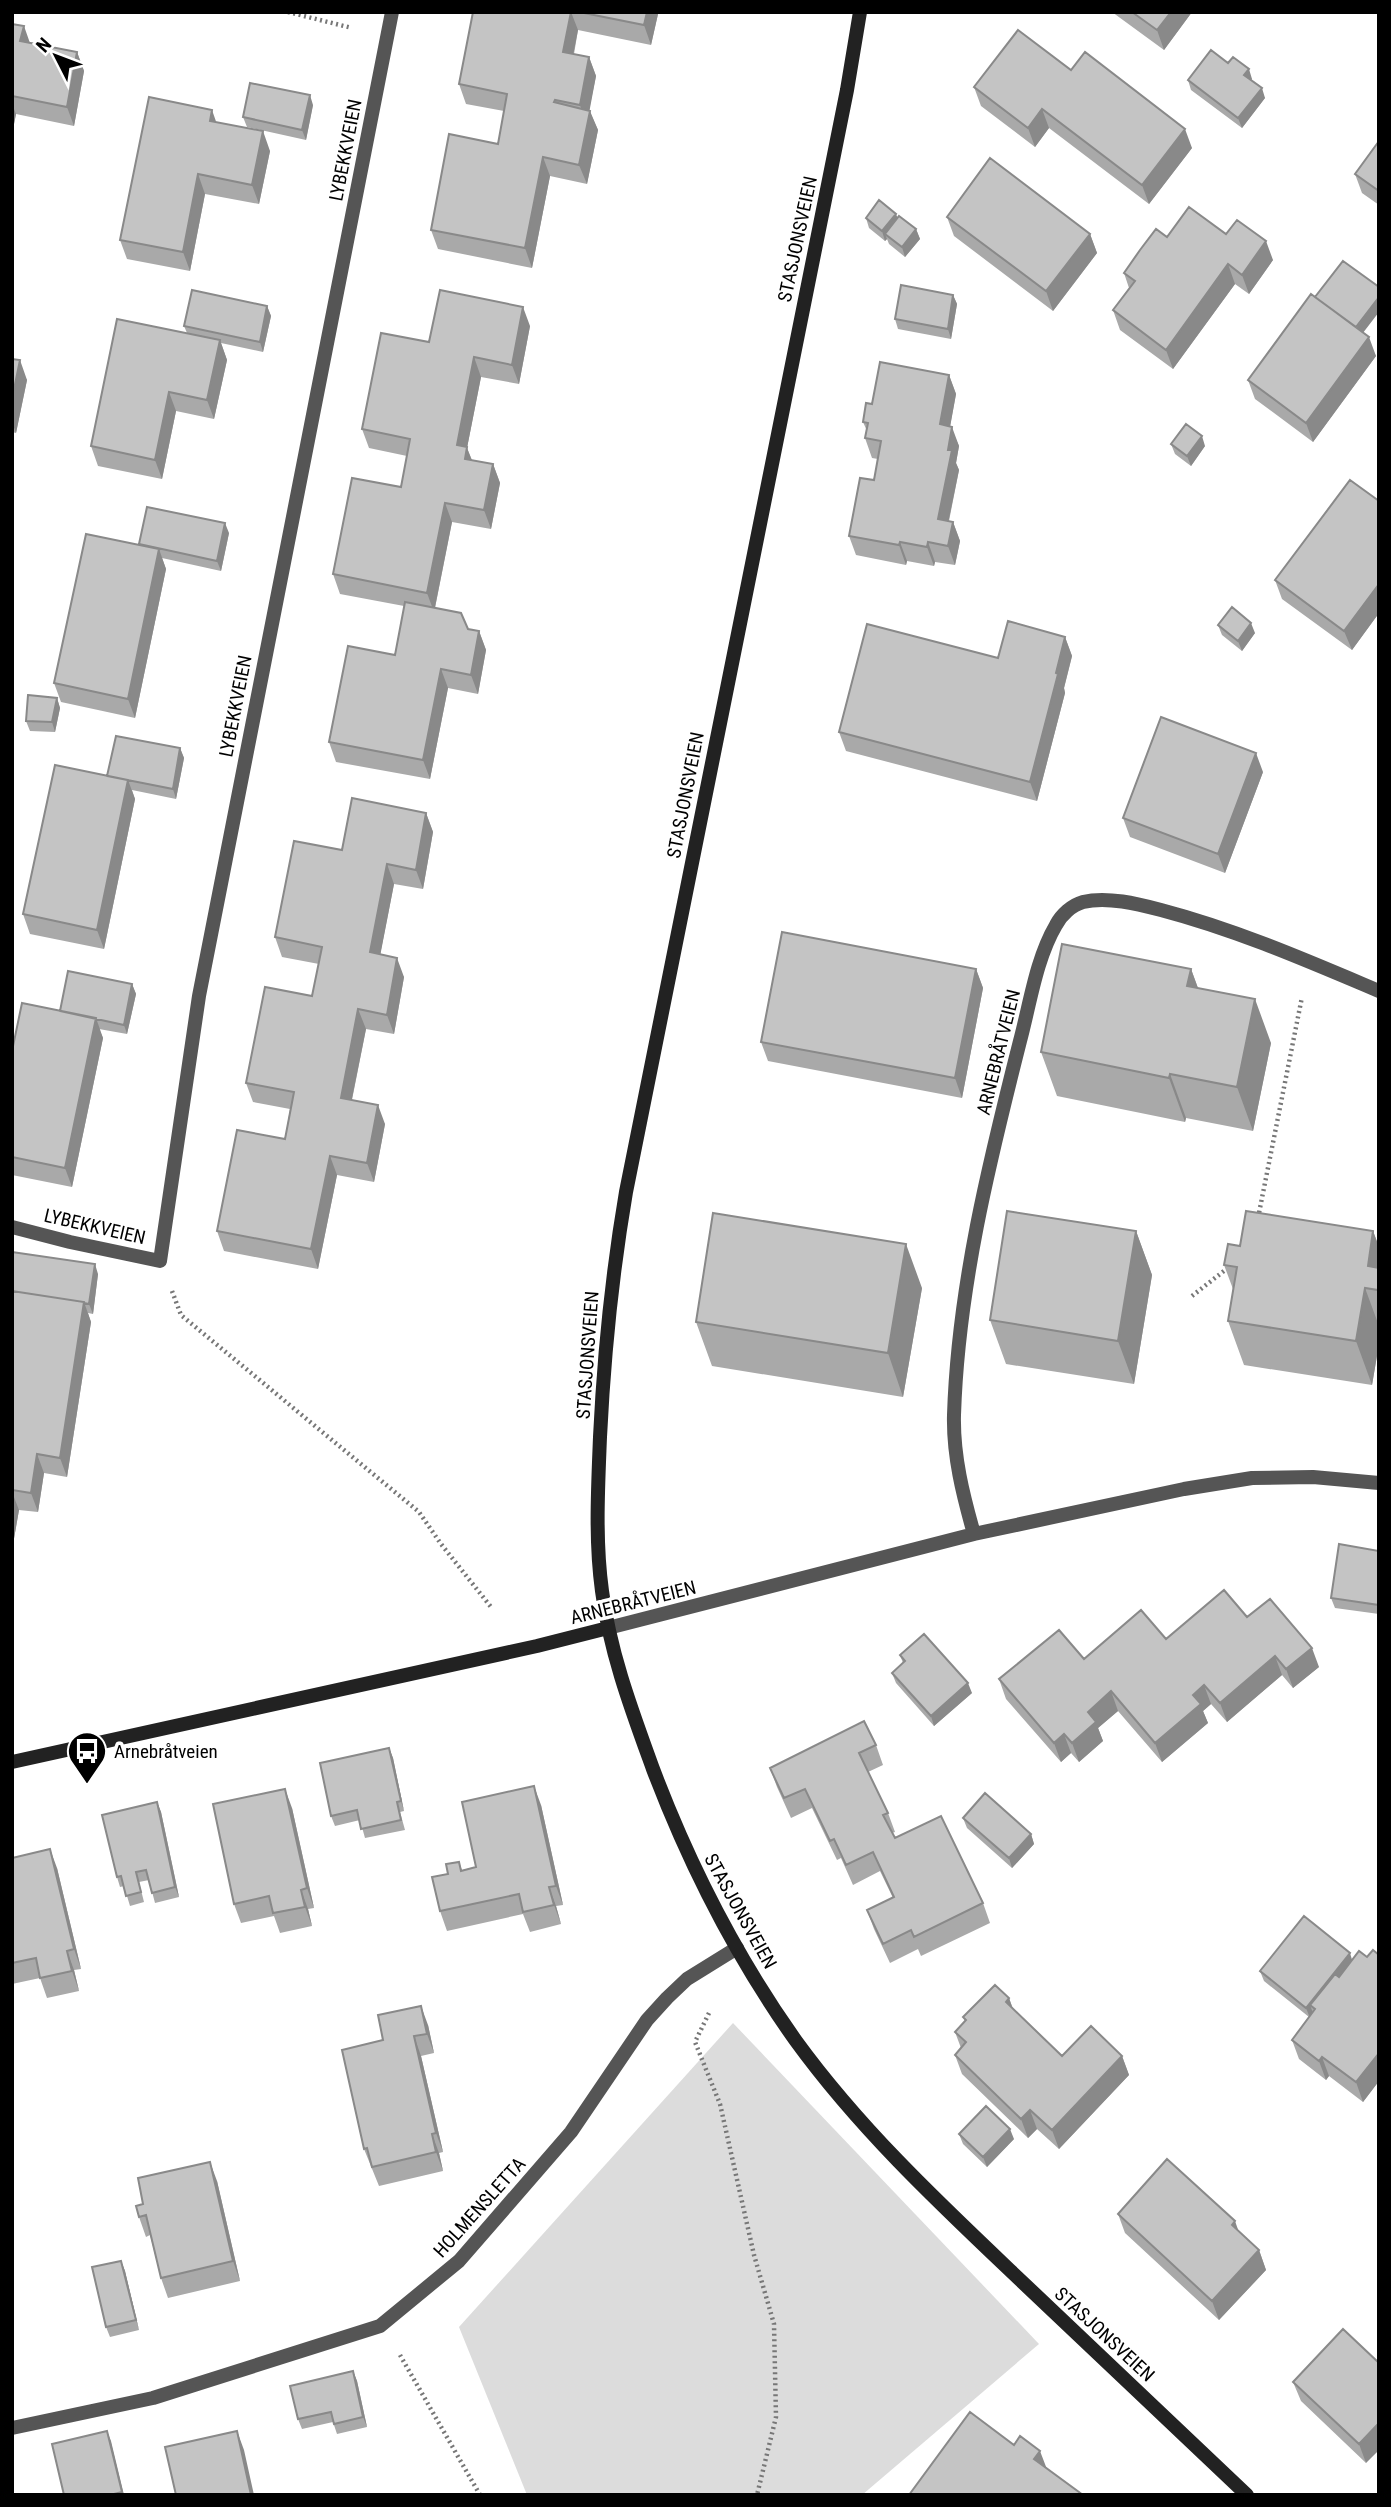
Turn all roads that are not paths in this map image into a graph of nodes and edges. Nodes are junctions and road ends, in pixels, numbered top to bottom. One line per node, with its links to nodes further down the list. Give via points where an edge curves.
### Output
1 (393, 12): 4 (street, LYBEKKVEIEN, via 199,996 160,1261)
2 (860, 12): 7 (street, STASJONSVEIEN, via 615,1258 603,1379 598,1516)
3 (1379, 991): 6 (street, ARNEBRÅTVEIEN, via 1209,923 1139,905 1082,902 1056,925 1043,954 1004,1103 971,1253 954,1416 959,1472)
4 (12, 1227)
5 (1379, 1483): 6 (street, ARNEBRÅTVEIEN, via 1252,1478)
6 (974, 1534): 7 (street, ARNEBRÅTVEIEN)
7 (608, 1628): 8 (street, ARNEBRÅTVEIEN); 9 (street, STASJONSVEIEN, via 627,1696 667,1804)
8 (12, 1762)
9 (737, 1948): 10 (street, HOLMENSLETTA, via 687,1979 667,1998 571,2132 459,2261 380,2326 153,2398); 11 (street, STASJONSVEIEN, via 795,2040 882,2144)
10 (12, 2428)
11 (1247, 2495)

